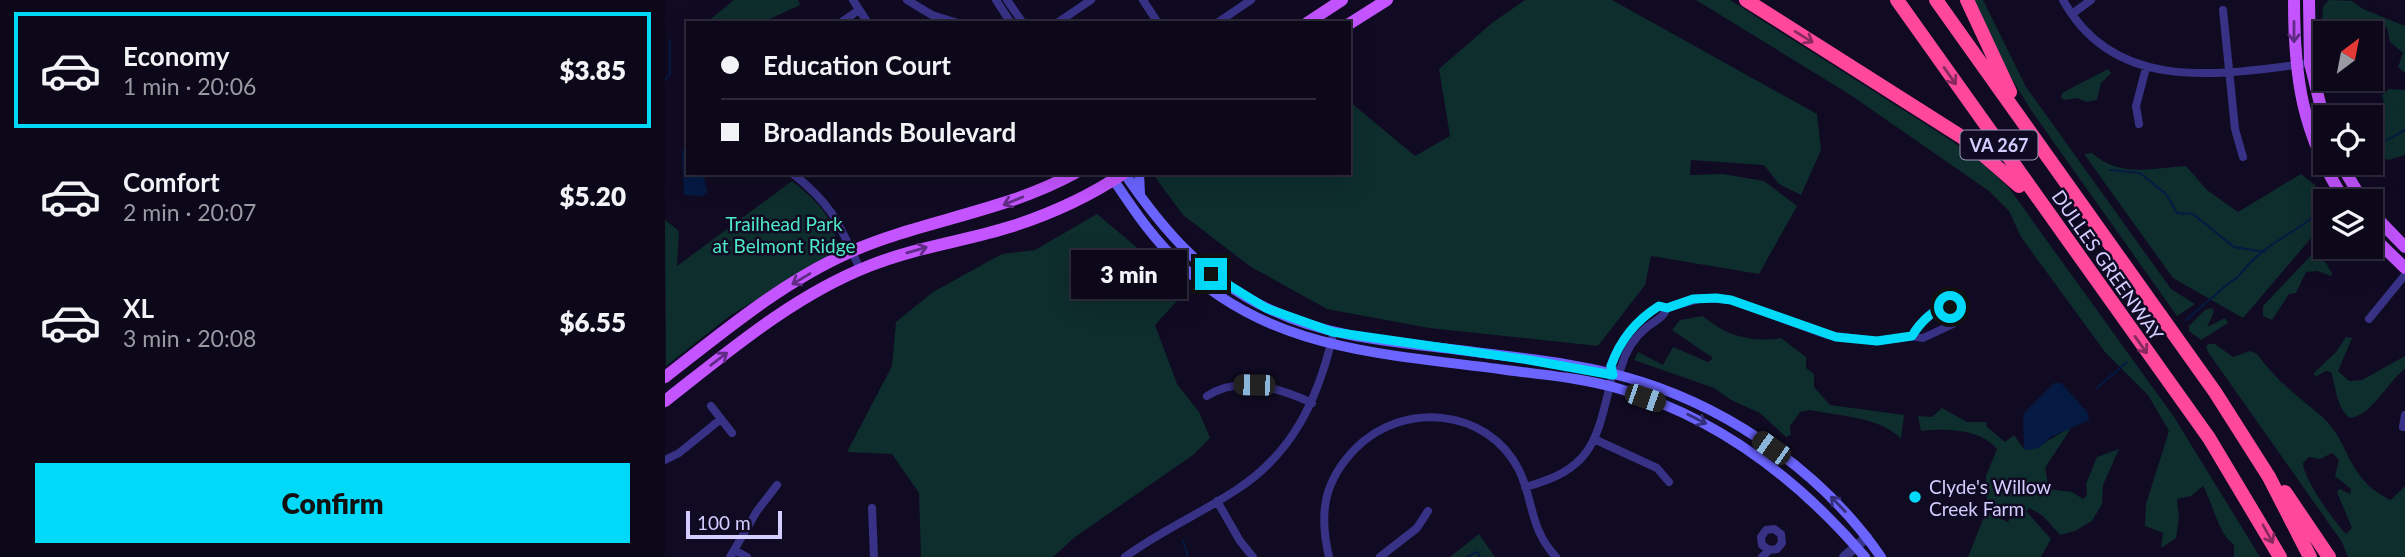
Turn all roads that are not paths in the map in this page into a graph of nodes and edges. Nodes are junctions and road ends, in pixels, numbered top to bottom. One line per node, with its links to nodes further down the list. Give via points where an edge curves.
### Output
1 (853, 0): 19 (street)
2 (907, 0): 24 (street)
3 (996, 0): 25 (street)
4 (1007, 0): 26 (street)
5 (1091, 0): 27 (street)
6 (1143, 0): 28 (street)
7 (1251, 0): 29 (street)
8 (1342, 0): 30 (main road)
9 (1387, 0): 31 (main road)
10 (1746, 0): 55 (highway, one-way to 55, via 1988,156 2029,196)
11 (1889, 0): 32 (highway)
12 (1897, 0): 32 (highway, DULLES GREENWAY / VA 267)
13 (1936, 0): 40 (highway, DULLES GREENWAY / VA 267)
14 (1968, 0): 40 (highway)
15 (2063, 0): 21 (street)
16 (2091, 0): 21 (street)
17 (2294, 0): 35 (main road, one-way to 35)
18 (2309, 0): 33 (main road)
19 (859, 10): 22 (street); 23 (street)
20 (2223, 10): 37 (street)
21 (2072, 14): 36 (street, via 2104,47)
22 (843, 21)
23 (867, 21)
24 (952, 21)
25 (1010, 21)
26 (1022, 21)
27 (1060, 21)
28 (1157, 21)
29 (1220, 21)
30 (1310, 21)
31 (1351, 23)
32 (1922, 37): 55 (highway, DULLES GREENWAY / VA 267, one-way to 55)
33 (2310, 63): 34 (street); 35 (street); 38 (main road)
34 (2313, 63)
35 (2295, 64): 37 (street); 46 (main road, via 2312,139)
36 (2146, 68): 37 (street, via 2190,74); 39 (street, via 2136,106)
37 (2229, 71): 41 (street)
38 (2320, 105)
39 (2139, 124)
40 (2025, 125): 60 (highway, DULLES GREENWAY / VA 267)
41 (2243, 157)
42 (794, 175): 51 (street, via 825,201)
43 (1071, 175): 51 (main road, one-way to 51, via 1001,206)
44 (1118, 175): 47 (main road); 53 (main road, one-way to 44, via 1041,216 1073,203); 59 (main road, via 1159,242 1218,296 1261,321)
45 (1139, 175): 47 (main road)
46 (2339, 189)
47 (1142, 200): 57 (main road, via 1186,253 1227,285 1287,317)
48 (2383, 224): 50 (main road)
49 (2383, 247): 52 (main road)
50 (2405, 247)
51 (852, 251): 53 (street); 61 (main road, one-way to 61, via 773,296)
52 (2405, 268)
53 (860, 270): 64 (main road, one-way to 53, via 797,303)
54 (2405, 275): 56 (street)
55 (2102, 289): 94 (highway, DULLES GREENWAY / VA 267, one-way to 94, via 2209,438)
56 (2369, 319)
57 (1333, 332): 59 (street); 62 (main road, via 1523,359)
58 (1912, 336): 58 (street, via 1923,338 1953,324 1955,312 1940,307); 62 (street, via 1877,341 1836,337 1731,300 1693,299 1667,308 1659,306 1632,328 1614,356)
59 (1330, 345): 62 (main road); 65 (street)
60 (2197, 366): 95 (highway, DULLES GREENWAY / VA 267, via 2269,477); 96 (highway, via 2234,413)
61 (665, 377)
62 (1612, 378): 71 (street, via 1604,419); 79 (main road, one-way to 62, via 1822,488 1746,431 1682,397); 80 (main road, one-way to 80, via 1753,452 1808,496)
63 (1207, 396): 65 (street, via 1218,388 1254,385)
64 (665, 401)
65 (1312, 403): 76 (street, via 1269,464)
66 (711, 407): 68 (street)
67 (2405, 415): 69 (street)
68 (721, 419): 70 (street); 72 (street)
69 (2403, 426)
70 (732, 433)
71 (1594, 439): 73 (street, via 1657,468); 75 (street, via 1568,470)
72 (665, 460)
73 (1669, 482)
74 (778, 485): 82 (street)
75 (1525, 486): 88 (street, via 1509,454 1473,427 1426,416 1389,423 1363,440 1329,485 1322,523); 90 (street, via 1535,527)
76 (1217, 501): 81 (street); 87 (street)
77 (872, 508): 84 (street)
78 (1428, 511): 89 (street, via 1417,528)
79 (1867, 537): 80 (street); 93 (main road)
80 (1856, 547): 91 (street); 92 (main road)
81 (1136, 549): 85 (street); 86 (street)
82 (732, 553): 83 (street)
83 (747, 557)
84 (874, 557)
85 (1125, 557)
86 (1142, 557)
87 (1253, 557)
88 (1329, 557)
89 (1380, 557)
90 (1556, 557)
91 (1843, 557)
92 (1865, 557)
93 (1881, 557)
94 (2280, 557)
95 (2310, 557)
96 (2329, 557)

